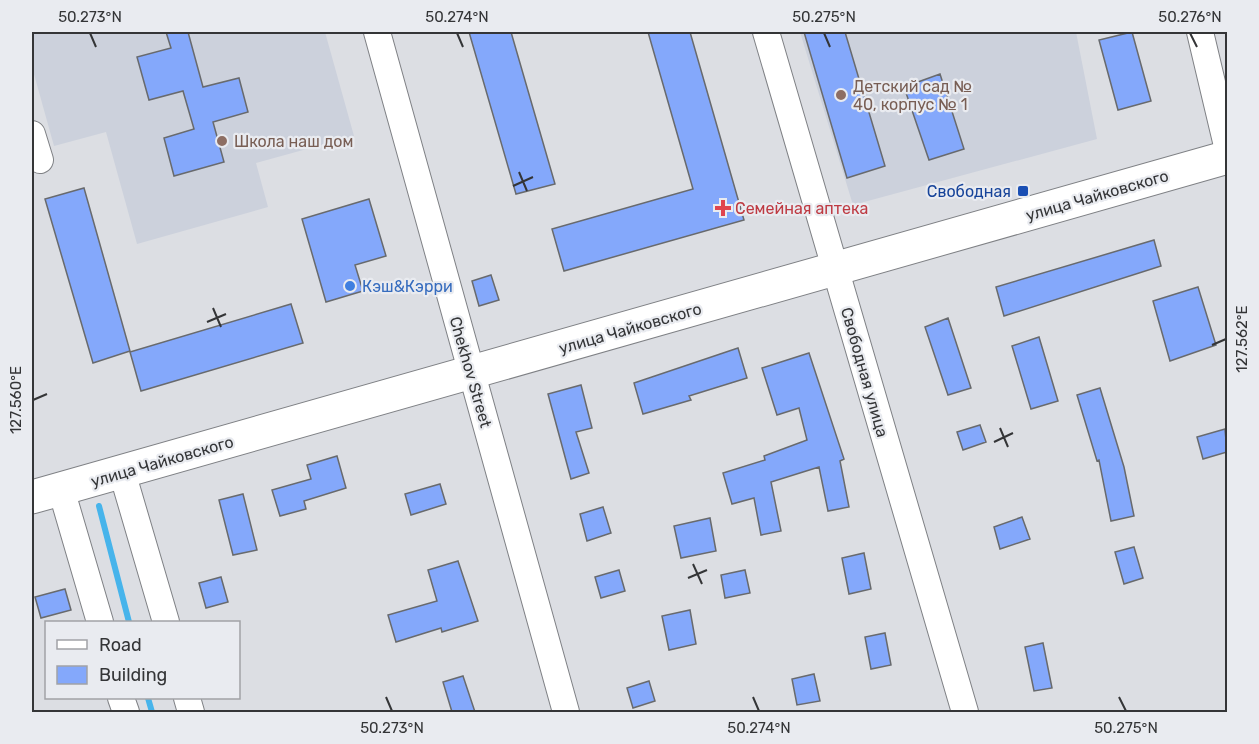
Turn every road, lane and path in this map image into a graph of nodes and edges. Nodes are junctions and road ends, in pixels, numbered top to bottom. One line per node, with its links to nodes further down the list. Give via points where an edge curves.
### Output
1 (377, 32): 9 (street, Chekhov Street)
2 (766, 32): 8 (street, Свободная улица)
3 (1200, 32): 5 (street)
4 (32, 134): 7 (street)
5 (1227, 150)
6 (1227, 157): 8 (main road, улица Чайковского)
7 (40, 160)
8 (835, 270): 9 (main road, улица Чайковского); 15 (street, Свободная улица)
9 (471, 373): 10 (main road, улица Чайковского); 14 (street, Chekhov Street)
10 (122, 472): 11 (main road, улица Чайковского); 13 (street)
11 (46, 493): 12 (street)
12 (100, 621)
13 (166, 621)
14 (566, 712)
15 (964, 712)

